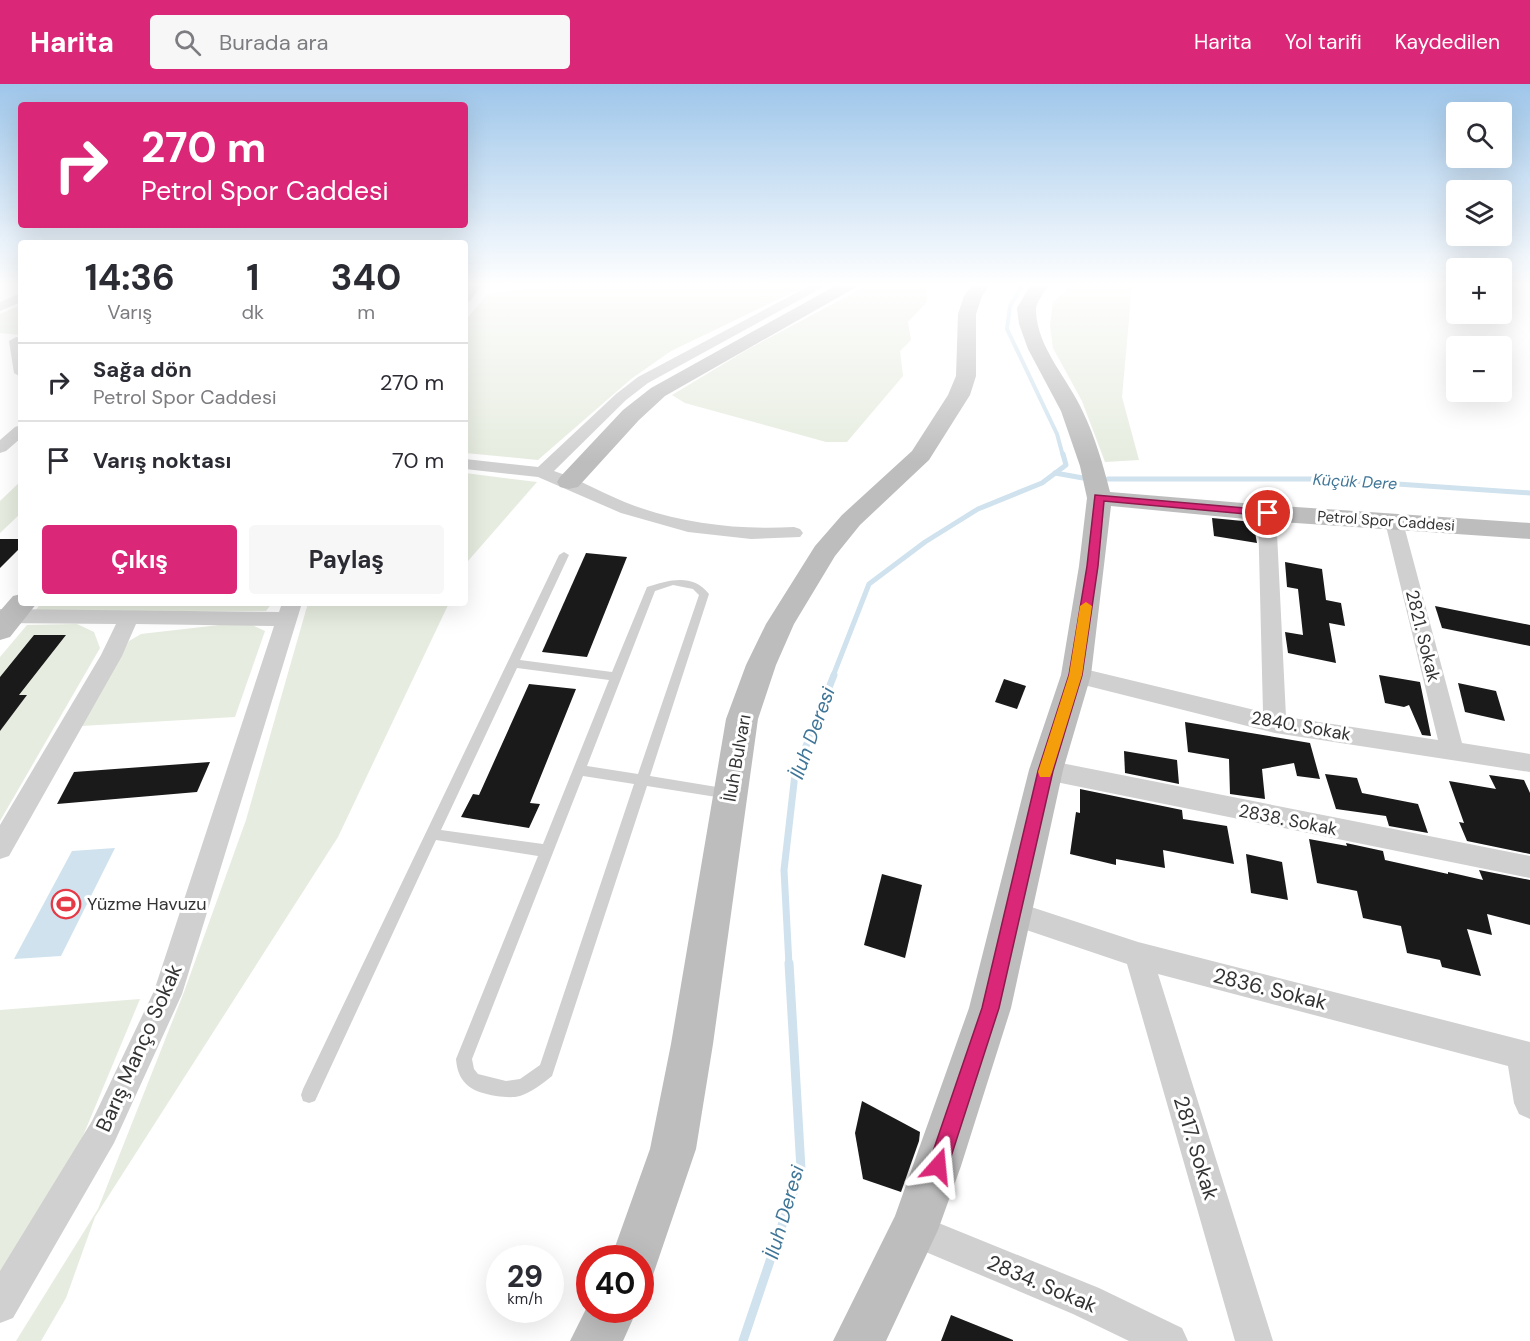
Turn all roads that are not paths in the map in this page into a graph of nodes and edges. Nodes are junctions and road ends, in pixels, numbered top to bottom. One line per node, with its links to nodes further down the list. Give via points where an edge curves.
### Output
1 (709, 345): 8 (street, via 643,380)
2 (741, 345): 9 (street, via 658,393)
3 (967, 345): 28 (street, İluh Bulvarı, via 966,376 954,404 921,455 851,520 824,552 780,624 742,718)
4 (1036, 345): 10 (street, via 1072,411)
5 (18, 426): 6 (street)
6 (0, 448)
7 (468, 464): 8 (street)
8 (542, 473): 9 (street)
9 (569, 482): 14 (street, via 627,509 672,524 731,533)
10 (1099, 498): 11 (street, Petrol Spor Caddesi); 20 (street)
11 (1268, 513): 12 (street, Petrol Spor Caddesi); 22 (street)
12 (1394, 522): 13 (street, Petrol Spor Caddesi); 23 (street, 2821. Sokak)
13 (1530, 531)
14 (794, 533)
15 (564, 555): 19 (lane)
16 (290, 611): 18 (street); 40 (street, Barış Manço Sokak, via 167,994 103,1132)
17 (8, 616): 18 (street)
18 (129, 618): 30 (street)
19 (513, 663): 21 (lane); 29 (lane)
20 (1076, 675): 22 (street, 2840. Sokak); 26 (street)
21 (616, 677): 25 (lane); 27 (lane, via 651,589 673,582 702,590 704,594)
22 (1275, 724): 23 (street, 2840. Sokak)
23 (1452, 750): 24 (street, 2840. Sokak)
24 (1530, 763)
25 (579, 770): 27 (lane); 31 (lane)
26 (1046, 771): 32 (street, 2838. Sokak); 33 (street)
27 (642, 779): 28 (lane); 31 (lane, via 546,1070 513,1090 478,1085 468,1077 464,1059)
28 (730, 794): 39 (street, İluh Bulvarı, via 673,1149)
29 (432, 834): 31 (lane); 36 (lane)
30 (0, 848)
31 (547, 851)
32 (1530, 867)
33 (1013, 913): 34 (street, 2836. Sokak); 38 (street, via 990,1008)
34 (1138, 955): 35 (street, 2836. Sokak); 45 (street, 2817. Sokak)
35 (1525, 1055): 37 (street)
36 (309, 1095)
37 (1530, 1103)
38 (914, 1230): 43 (street); 44 (street, 2834. Sokak, via 1086,1301)
39 (640, 1245)
40 (0, 1305)
41 (605, 1323): 42 (street)
42 (596, 1341)
43 (859, 1341)
44 (1169, 1341)
45 (1254, 1341)

